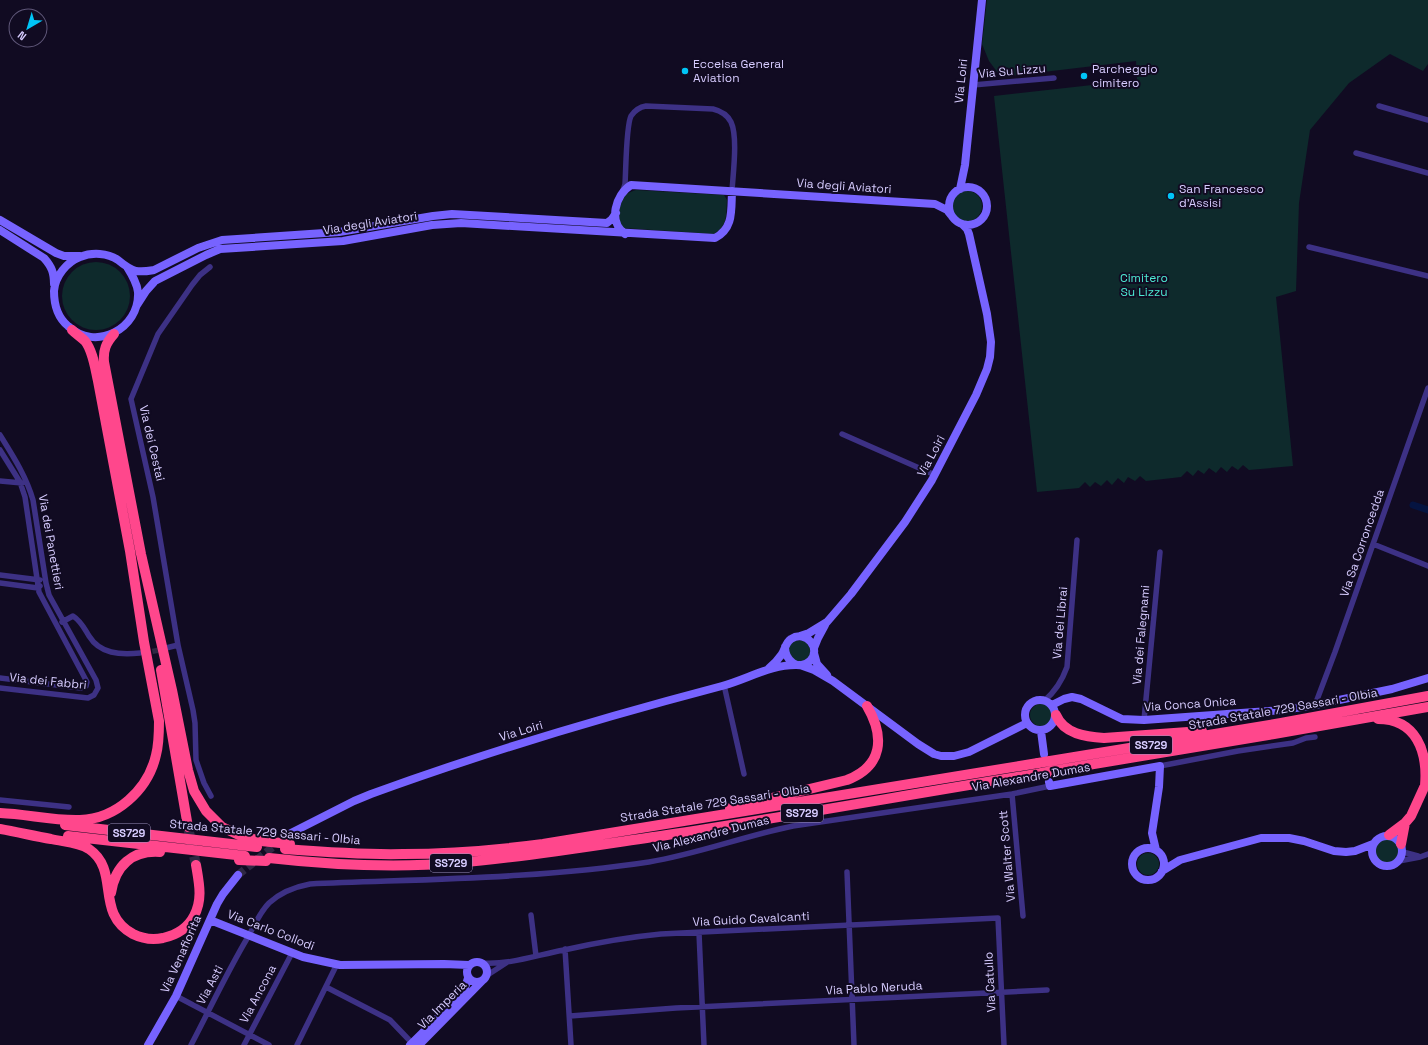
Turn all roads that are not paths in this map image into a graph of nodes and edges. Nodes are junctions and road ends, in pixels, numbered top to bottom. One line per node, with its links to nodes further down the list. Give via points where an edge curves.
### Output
1 (982, 0): 3 (street, Via Loiri)
2 (1054, 78): 3 (street, Via Su Lizzu)
3 (973, 85): 7 (street, Via Loiri)
4 (1379, 106): 5 (street)
5 (1428, 120)
6 (1356, 153): 8 (street)
7 (966, 165): 9 (street); 10 (street)
8 (1428, 173)
9 (972, 188): 10 (street); 18 (street, via 984,196 986,203 984,216)
10 (960, 189): 13 (street)
11 (732, 191): 12 (street, Via degli Aviatori, via 631,185); 12 (street, via 735,145 733,128 722,111 646,106 640,107 630,117 625,184); 14 (street, Via degli Aviatori); 21 (street, Via degli Aviatori, via 728,226 725,232 715,238)
12 (620, 195): 15 (street)
13 (950, 199): 14 (street); 16 (street)
14 (935, 204): 16 (street)
15 (616, 213): 21 (street, via 617,226); 25 (street, Via degli Aviatori, via 607,223 480,215 433,216 339,232 222,240 198,248 154,270 145,272)
16 (951, 215): 19 (street)
17 (0, 220): 24 (street, via 56,254)
18 (979, 222): 19 (street); 22 (street, Via Loiri, via 973,237)
19 (962, 224): 22 (street, Via Loiri, via 967,229)
20 (0, 230): 28 (street, via 50,264 54,273)
21 (625, 234): 29 (street, Via degli Aviatori, via 454,224 432,225 343,241 220,249 155,281)
22 (973, 247): 36 (street, Via Loiri, via 987,314 990,356 976,395)
23 (1309, 247): 27 (street)
24 (81, 256): 25 (street, via 106,255); 28 (street, via 69,263 59,274)
25 (127, 267): 29 (street, via 138,292)
26 (210, 267): 54 (street, Via dei Cestai, via 192,285 158,334 131,399 153,497)
27 (1428, 276)
28 (54, 288): 30 (street, via 57,312)
29 (137, 305): 31 (street, via 129,322)
30 (72, 330): 31 (street, via 94,338); 42 (highway, via 87,345 95,368)
31 (114, 334): 44 (highway, via 104,349 104,362)
32 (1428, 388): 41 (street, Via Sa Corroncedda)
33 (842, 434): 36 (street)
34 (0, 435): 39 (street, Via dei Panettieri)
35 (0, 450): 38 (street, Via dei Panettieri)
36 (935, 475): 52 (street, Via Loiri, via 905,522)
37 (0, 481): 38 (street)
38 (20, 482): 39 (street); 47 (street, Via dei Panettieri, via 25,497)
39 (28, 483): 49 (street, Via dei Panettieri)
40 (1077, 540): 69 (street, Via dei Librai, via 1067,667 1062,681 1053,694)
41 (1372, 544): 45 (street); 71 (street, Via Sa Corroncedda)
42 (130, 551): 81 (highway); 91 (highway, via 158,721 156,754 150,771 128,800 113,811 98,817 70,820)
43 (1160, 552): 76 (street, Via dei Falegnami)
44 (141, 554): 81 (highway); 100 (highway, via 194,791 206,811 222,827)
45 (1428, 566)
46 (0, 575): 47 (street)
47 (38, 579): 49 (street); 50 (street, Via dei Panettieri)
48 (0, 583): 50 (street)
49 (46, 583): 50 (street); 51 (street, Via dei Panettieri)
50 (38, 588): 64 (street, Via dei Panettieri)
51 (62, 622): 58 (street, via 73,616 78,619 94,644 107,651); 67 (street, Via dei Panettieri, via 97,684 97,692)
52 (827, 622): 53 (street, Via Loiri); 57 (street)
53 (800, 636): 55 (street, via 791,639); 57 (street, via 810,640)
54 (178, 645): 56 (street); 88 (street, Via dei Cestai, via 194,716 196,760)
55 (785, 647): 59 (street, via 789,661); 60 (street, Via Loiri, via 779,658)
56 (166, 648)
57 (814, 650): 59 (street, via 807,664); 63 (street, via 817,664)
58 (140, 653)
59 (799, 665): 60 (street, Via Loiri, via 785,665); 63 (street)
60 (767, 670): 65 (street, Via Loiri)
61 (0, 678): 64 (street, Via dei Fabbri, via 81,688)
62 (1428, 678): 71 (street, Via Conca Onica, via 1392,689)
63 (833, 681): 72 (street)
64 (87, 684)
65 (724, 685): 84 (street); 99 (street, Via Loiri, via 519,743 406,782 354,801)
66 (0, 688): 67 (street, Via dei Fabbri, via 88,698)
67 (94, 695)
68 (1428, 696): 78 (highway, Strada Statale 729 Sassari - Olbia / SS729)
69 (1044, 701): 70 (street); 77 (street, via 1036,701 1027,708)
70 (1052, 705): 74 (street); 76 (street, Via Conca Onica, via 1072,697 1122,719)
71 (1315, 705): 76 (street, Via Conca Onica, via 1283,710)
72 (867, 706): 77 (street, via 918,744 942,756 969,752); 94 (highway, via 875,719 878,746 873,760 862,773 839,782)
73 (1428, 707): 75 (highway, Strada Statale 729 Sassari - Olbia / SS729)
74 (1056, 715): 78 (highway, via 1068,730 1089,737 1104,738); 79 (street, via 1052,726)
75 (1358, 719): 82 (highway, Strada Statale 729 Sassari - Olbia / SS729, via 1267,735); 85 (highway, via 1387,719 1399,723 1411,732 1421,742 1426,757)
76 (1144, 720)
77 (1027, 723): 79 (street)
78 (1252, 728): 82 (highway, Strada Statale 729 Sassari - Olbia / SS729)
79 (1041, 731): 82 (street)
80 (1315, 737): 83 (street, Via Alexandre Dumas)
81 (175, 758): 95 (highway)
82 (1045, 764): 94 (highway, Strada Statale 729 Sassari - Olbia / SS729); 109 (highway, Strada Statale 729 Sassari - Olbia / SS729, bridge, via 718,827 510,857 425,864 341,864)
83 (1160, 766): 86 (street, Via Alexandre Dumas); 97 (street)
84 (744, 774)
85 (1426, 782): 93 (highway, via 1416,808)
86 (1049, 784): 87 (street, Via Alexandre Dumas)
87 (1012, 794): 119 (street, Via Walter Scott); 124 (street, Via Alexandre Dumas, via 793,826 730,841 691,854 650,862 564,872 310,884 285,892 268,904)
88 (211, 796)
89 (0, 800): 90 (street)
90 (69, 807)
91 (0, 813)
92 (0, 818): 100 (highway, Strada Statale 729 Sassari - Olbia / SS729)
93 (1405, 823): 98 (highway); 102 (highway)
94 (662, 824): 99 (highway, Strada Statale 729 Sassari - Olbia / SS729, via 543,844 459,853 346,854)
95 (188, 827)
96 (0, 828): 109 (highway, Strada Statale 729 Sassari - Olbia / SS729); 117 (highway, via 88,848 105,869)
97 (1152, 833): 103 (street); 104 (street)
98 (1389, 835): 101 (street, via 1380,836); 102 (street, via 1397,838)
99 (288, 843): 100 (highway, Strada Statale 729 Sassari - Olbia / SS729)
100 (259, 844)
101 (1373, 844): 105 (street); 110 (street)
102 (1402, 848): 108 (street); 112 (street)
103 (1143, 849): 104 (street); 114 (street, via 1132,861 1137,875 1150,880)
104 (1156, 850): 107 (street)
105 (1355, 851): 110 (street); 111 (street, via 1334,851 1304,841 1275,837 1261,838)
106 (1428, 854): 108 (street)
107 (1162, 857): 111 (street); 114 (street)
108 (1420, 857): 112 (street)
109 (242, 858): 117 (highway, via 161,852 140,854 118,871)
110 (1374, 858): 112 (street, via 1386,866)
111 (1180, 860): 114 (street)
112 (1399, 861)
113 (196, 865): 117 (highway, via 200,885 199,901 189,924 176,934 155,939 137,936 118,922)
114 (1162, 871)
115 (847, 872): 122 (street)
116 (238, 875): 121 (street, Via Venafiorita, via 222,894)
117 (109, 901)
118 (531, 916): 127 (street)
119 (1024, 916)
120 (998, 918): 122 (street, Via Guido Cavalcanti); 137 (street, Via Catullo)
121 (210, 920): 124 (street, Via Carlo Collodi); 138 (street, Via Venafiorita)
122 (849, 926): 123 (street, Via Guido Cavalcanti); 139 (street)
123 (699, 933): 125 (street, Via Guido Cavalcanti, via 644,936); 140 (street)
124 (249, 935): 126 (street, Via Carlo Collodi); 141 (street, Via Asti)
125 (565, 949): 127 (street, Via Guido Cavalcanti); 142 (street)
126 (292, 953): 130 (street, Via Carlo Collodi); 143 (street, Via Ancona)
127 (536, 956): 128 (street, Via Guido Cavalcanti)
128 (508, 962): 129 (street, Via Guido Cavalcanti); 134 (street, Via Guido Cavalcanti)
129 (482, 963): 132 (street, via 475,962); 134 (street, via 487,970)
130 (337, 964): 131 (street, Via Carlo Collodi); 135 (street)
131 (444, 964): 132 (street, Via Carlo Collodi); 133 (street, Via Carlo Collodi, via 462,969)
132 (469, 965): 133 (street)
133 (467, 976): 134 (street, via 473,982); 144 (street, Via Imperia, via 464,991)
134 (484, 979): 144 (street, Via Imperia)
135 (326, 987): 144 (street, via 390,1020); 149 (street)
136 (1047, 990): 137 (street, Via Pablo Neruda)
137 (1002, 992): 139 (street, Via Pablo Neruda); 153 (street, Via Catullo)
138 (176, 996): 141 (street); 145 (street, Via Venafiorita)
139 (852, 1000): 140 (street, Via Pablo Neruda); 152 (street)
140 (703, 1007): 142 (street, Via Pablo Neruda); 151 (street)
141 (208, 1013): 143 (street); 146 (street, Via Asti)
142 (570, 1016): 150 (street)
143 (249, 1035): 147 (street, Via Ancona); 148 (street)
144 (414, 1044)
145 (148, 1045)
146 (191, 1045)
147 (244, 1045)
148 (269, 1045)
149 (297, 1045)
150 (571, 1045)
151 (704, 1045)
152 (854, 1045)
153 (1004, 1045)

